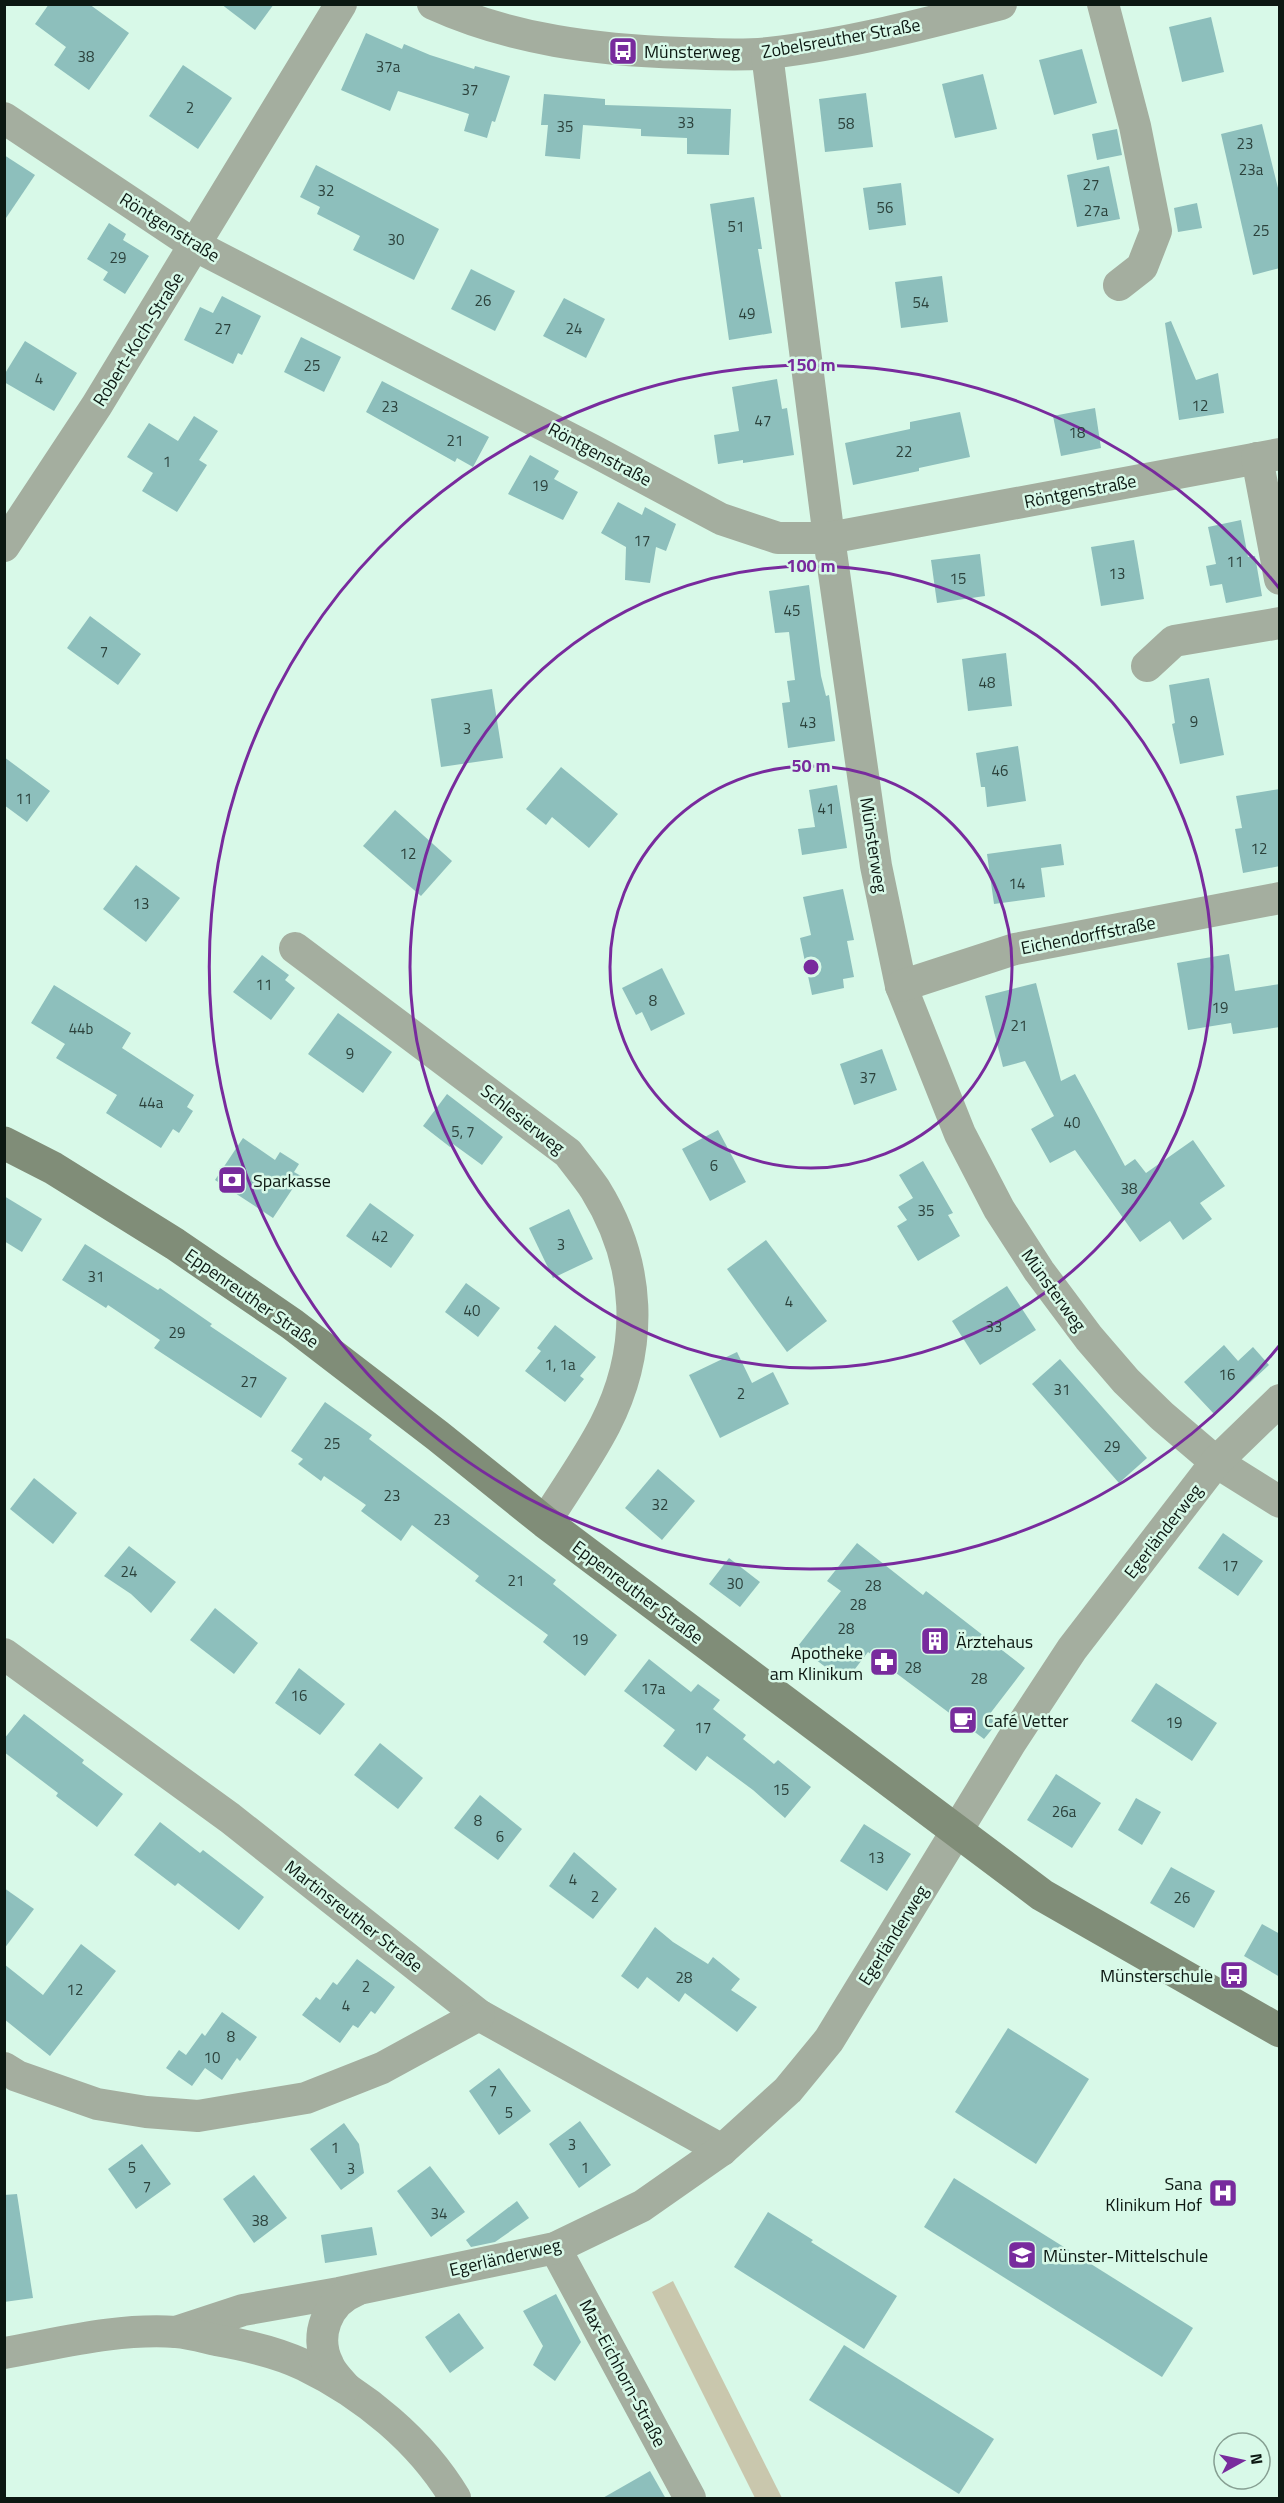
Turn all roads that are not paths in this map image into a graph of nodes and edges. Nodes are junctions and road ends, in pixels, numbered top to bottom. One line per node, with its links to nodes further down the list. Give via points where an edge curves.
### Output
1 (341, 4): 7 (street, Robert-Koch-Straße)
2 (433, 4): 5 (street, Zobelsreuther Straße, via 490,27 549,41 623,51)
3 (1001, 4): 5 (street, Zobelsreuther Straße, via 925,24)
4 (1102, 4): 8 (street, via 1135,126 1156,231 1142,267)
5 (767, 54): 10 (street, Münsterweg)
6 (4, 118): 7 (street, Röntgenstraße)
7 (196, 246): 10 (street, Röntgenstraße, via 721,519 778,538); 11 (street, Robert-Koch-Straße)
8 (1119, 285)
9 (1268, 456): 10 (street, Röntgenstraße); 12 (street, Röntgenstraße)
10 (829, 538): 17 (street, Münsterweg, via 876,866)
11 (4, 546)
12 (1280, 579)
13 (1280, 623): 14 (street, via 1174,642)
14 (1147, 666)
15 (1280, 898): 17 (street, Eichendorffstraße, via 1015,949)
16 (295, 948): 22 (street, Schlesierweg, via 568,1153 596,1190 621,1244 632,1292 634,1329 626,1372 605,1425)
17 (901, 986): 20 (street, Münsterweg, via 960,1134 999,1209 1039,1271 1126,1381)
18 (4, 1143): 22 (main road, Eppenreuther Straße, via 53,1168 175,1244 292,1324)
19 (1280, 1400): 20 (street, Egerländerweg)
20 (1216, 1462): 21 (street, Münsterweg); 24 (street, Egerländerweg, via 1072,1649)
21 (1280, 1502)
22 (545, 1522): 24 (main road, Eppenreuther Straße)
23 (4, 1654): 25 (street, Martinsreuther Straße, via 230,1818)
24 (957, 1832): 26 (main road, Eppenreuther Straße, via 1042,1895); 28 (street, Egerländerweg, via 829,2040 788,2090)
25 (479, 2015): 27 (street, via 381,2068 306,2098 198,2116 97,2104); 28 (street, Martinsreuther Straße)
26 (1280, 2031)
27 (4, 2068)
28 (722, 2150): 29 (street, Egerländerweg, via 642,2206)
29 (555, 2248): 30 (street, Egerländerweg); 35 (street, Max-Eichhorn-Straße)
30 (368, 2286): 31 (street, Egerländerweg, via 243,2310); 33 (street, Egerländerweg, via 346,2294 327,2314 323,2346 328,2364)
31 (177, 2332): 32 (street, via 111,2334); 33 (street, via 290,2360)
32 (4, 2353)
33 (345, 2387): 34 (street, via 390,2422 439,2472)
34 (455, 2499)
35 (690, 2499)

